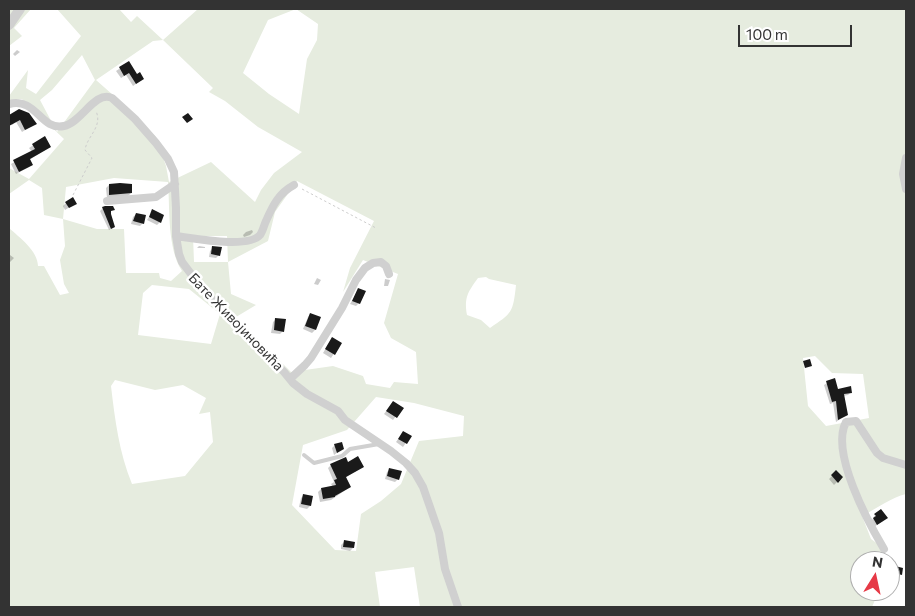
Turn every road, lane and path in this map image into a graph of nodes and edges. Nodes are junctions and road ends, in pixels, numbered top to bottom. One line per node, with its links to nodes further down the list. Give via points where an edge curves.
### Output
1 (20, 9): 2 (street)
2 (9, 26)
3 (9, 104): 4 (street, via 29,106 51,125 62,127 72,123)
4 (93, 104): 6 (street, Бате Живојиновића, via 108,96 134,119 168,159 174,172); 9 (path, via 98,126 85,150 92,158)
5 (906, 158): 8 (street, via 903,174)
6 (174, 184): 10 (street, via 156,197); 12 (street, Бате Живојиновића)
7 (294, 185): 11 (path); 12 (street, via 283,191 259,236 251,240 234,243)
8 (906, 189)
9 (73, 195)
10 (106, 201)
11 (376, 228)
12 (176, 236): 14 (street, Бате Живојиновића, via 179,254 188,271)
13 (389, 274): 14 (street, Бате Живојиновића, via 381,262 366,268 311,358)
14 (290, 379): 15 (street, Бате Живојиновића)
15 (381, 444): 16 (lane, via 350,449 342,456 314,463); 19 (street, Бате Живојиновића, via 406,463 423,486)
16 (304, 455)
17 (906, 465): 18 (street, via 883,458 856,421 846,422 842,434 847,471)
18 (884, 549)
19 (458, 607)

